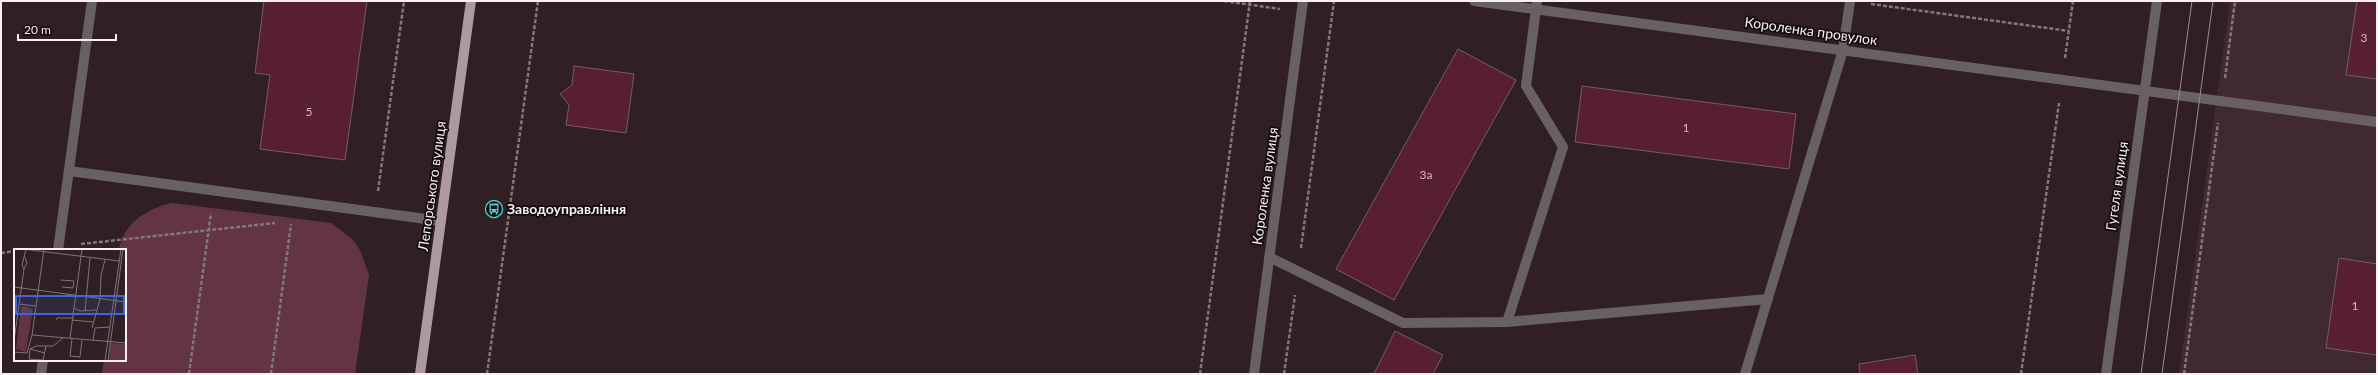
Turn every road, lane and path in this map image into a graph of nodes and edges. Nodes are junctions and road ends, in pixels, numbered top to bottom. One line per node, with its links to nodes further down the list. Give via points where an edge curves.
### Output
1 (92, 1): 20 (street)
2 (404, 1): 22 (path)
3 (471, 1): 23 (main road, Лепорського вулиця)
4 (538, 1): 40 (path)
5 (1250, 1): 41 (path)
6 (1303, 1): 31 (street, Короленка вулиця)
7 (1334, 1): 32 (path)
8 (1474, 1): 13 (street, Короленка провулок)
9 (1850, 1): 14 (path); 15 (street)
10 (2073, 1): 14 (path)
11 (2157, 1): 17 (street, Гугеля вулиця)
12 (2235, 1): 18 (path)
13 (1537, 5): 15 (street, Короленка провулок); 34 (street, via 1526,86 1563,147)
14 (2069, 31): 16 (path)
15 (1843, 50): 16 (street, Короленка провулок); 33 (street)
16 (2062, 79): 17 (street, Короленка провулок); 45 (path)
17 (2145, 90): 18 (street, Короленка провулок); 46 (street, Гугеля вулиця)
18 (2222, 100): 19 (street, Короленка провулок); 47 (path)
19 (2377, 122)
20 (69, 171): 21 (street); 27 (street)
21 (214, 191): 22 (street); 26 (path)
22 (375, 212): 23 (street)
23 (441, 221): 39 (main road, Лепорського вулиця)
24 (284, 222): 38 (path, via 291,221)
25 (276, 223): 26 (path)
26 (208, 230): 27 (path); 37 (path)
27 (58, 248): 28 (path)
28 (42, 249)
29 (14, 251): 30 (path)
30 (1, 253)
31 (1269, 257): 32 (street); 42 (street, Короленка вулиця)
32 (1298, 272): 34 (street, via 1403,323); 43 (path)
33 (1768, 299): 34 (street); 44 (street)
34 (1507, 322)
35 (43, 361): 36 (street)
36 (41, 374)
37 (189, 374)
38 (271, 374)
39 (420, 374)
40 (487, 374)
41 (1200, 374)
42 (1254, 374)
43 (1284, 374)
44 (1745, 374)
45 (2021, 374)
46 (2106, 374)
47 (2184, 374)

